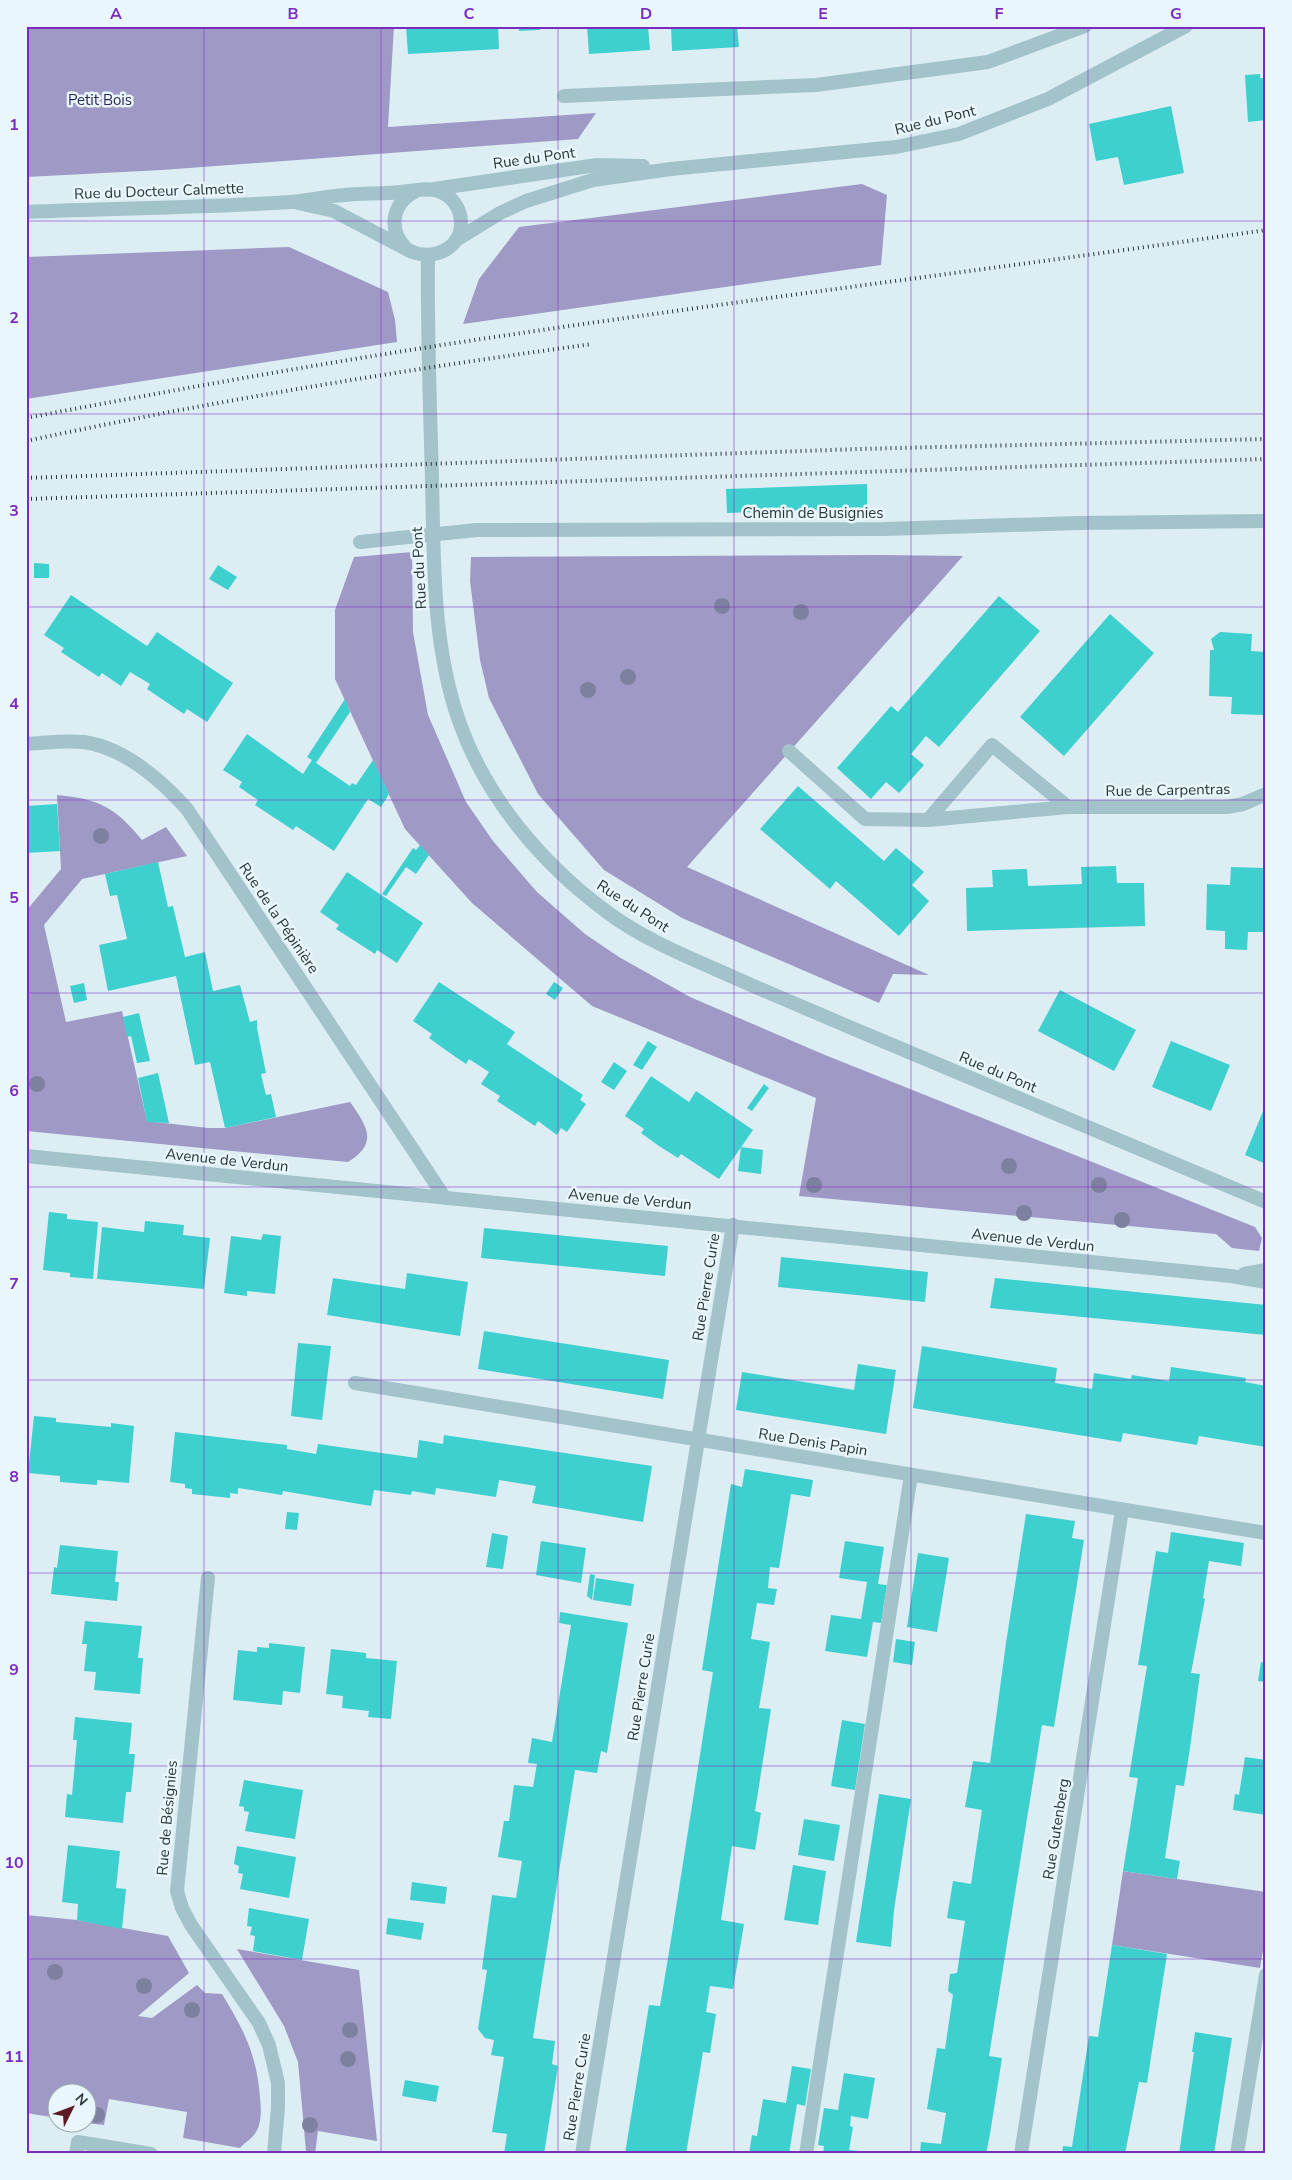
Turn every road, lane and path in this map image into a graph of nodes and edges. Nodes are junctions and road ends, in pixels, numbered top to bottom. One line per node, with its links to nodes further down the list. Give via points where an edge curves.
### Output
1 (1085, 26): 3 (street, via 988,62 816,85)
2 (1186, 26): 4 (street, Rue du Pont, via 1048,99 959,134 896,147)
3 (564, 96)
4 (671, 169): 5 (street, Rue du Pont, via 597,165); 9 (street, Rue du Pont, via 593,180 560,190 500,214)
5 (433, 189): 6 (street); 9 (street, via 448,196 458,209 461,225)
6 (416, 191): 7 (street); 10 (street, via 399,204 394,220 398,236)
7 (294, 202): 8 (street, Rue du Docteur Calmette); 10 (street, via 334,211)
8 (26, 212)
9 (456, 240): 11 (street, via 444,252)
10 (408, 249): 11 (street)
11 (428, 255): 21 (street, Rue du Pont, via 434,562 443,659 458,717 479,767 520,830 561,873 610,914 663,945)
12 (1266, 521): 13 (street, Chemin de Busignies, via 884,529 477,530)
13 (360, 542)
14 (26, 744): 20 (street, Rue de la Pépinière, via 84,742 103,747 140,766 173,793 187,809)
15 (789, 752): 18 (street, Rue de Carpentras, via 865,820)
16 (1266, 794): 17 (street, Rue de Carpentras, via 1227,807)
17 (1068, 807): 18 (street, Rue de Carpentras); 18 (street, via 992,745)
18 (928, 820)
19 (26, 1156): 20 (street, Avenue de Verdun)
20 (445, 1198): 22 (street, Avenue de Verdun)
21 (1266, 1202)
22 (732, 1225): 24 (street, Avenue de Verdun); 27 (street, Rue Pierre Curie)
23 (1266, 1270): 24 (street, Avenue de Verdun)
24 (1231, 1276): 25 (street, Avenue de Verdun)
25 (1266, 1282)
26 (355, 1383): 27 (street, Rue Denis Papin)
27 (698, 1440): 28 (street, Rue Denis Papin); 36 (street, Rue Pierre Curie)
28 (911, 1475): 29 (street, Rue Denis Papin); 37 (street)
29 (1122, 1510): 30 (street, Rue Denis Papin); 38 (street, Rue Gutenberg)
30 (1264, 1535)
31 (208, 1578): 35 (street, Rue de Bésignies, via 177,1891 191,1925 258,2023 268,2045 278,2083)
32 (1266, 1975): 39 (street)
33 (77, 2148): 34 (street)
34 (151, 2154)
35 (274, 2154)
36 (582, 2154)
37 (806, 2154)
38 (1021, 2154)
39 (1237, 2154)

